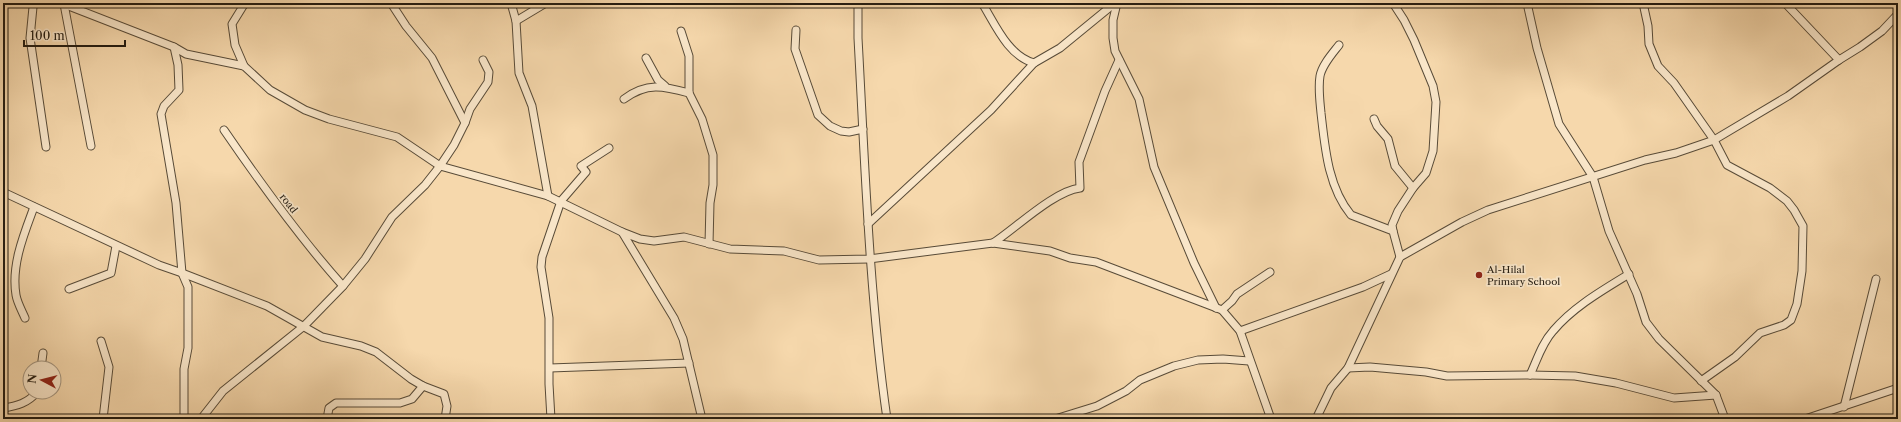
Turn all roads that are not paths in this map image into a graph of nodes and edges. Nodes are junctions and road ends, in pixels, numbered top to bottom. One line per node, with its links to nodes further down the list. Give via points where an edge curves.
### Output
1 (35, 3): 35 (street, via 30,38)
2 (245, 3): 25 (street, via 232,24 235,44)
3 (392, 3): 30 (street, via 406,26 432,58)
4 (511, 3): 15 (street)
5 (546, 3): 15 (street)
6 (858, 3): 31 (street)
7 (982, 3): 24 (street, via 1013,50 1026,61)
8 (1116, 3): 22 (street, via 1113,38); 24 (street, via 1060,48)
9 (1393, 3): 39 (street, via 1414,40 1433,86 1436,102 1433,151 1426,173)
10 (1527, 3): 38 (street, via 1538,55 1559,124)
11 (1643, 3): 33 (street, via 1649,44 1658,66 1674,83)
12 (1785, 3): 23 (street)
13 (63, 4): 19 (street); 34 (street)
14 (1898, 14): 23 (street, via 1882,31)
15 (516, 20): 41 (street, via 519,73 532,106)
16 (796, 30): 31 (street, via 795,49 818,115 830,126 845,132)
17 (681, 31): 27 (street, via 689,56)
18 (1339, 45): 45 (street, via 1320,75 1326,158 1333,180 1351,215)
19 (174, 47): 25 (street, via 186,54); 53 (street, via 179,90 164,106 161,114 176,203)
20 (646, 58): 26 (street, via 658,80)
21 (483, 60): 30 (street, via 489,72 488,82 470,109)
22 (1119, 60): 47 (street, via 1079,162 1080,188 1059,195); 59 (street, via 1140,99 1154,168 1194,263)
23 (1839, 60): 33 (street, via 1788,96)
24 (1034, 63): 44 (street, via 992,110)
25 (244, 66): 37 (street, via 270,90 305,110 396,137)
26 (665, 86): 27 (street); 28 (street, via 635,91)
27 (689, 93): 48 (street, via 702,119 713,155)
28 (624, 99)
29 (1374, 119): 39 (street, via 1388,139 1395,166)
30 (465, 123): 37 (street)
31 (863, 129): 44 (street)
32 (224, 130): 57 (street, road, via 315,254)
33 (1714, 140): 38 (street); 71 (street, via 1727,165 1770,188 1788,201 1803,226 1804,254 1797,304 1791,320 1760,333 1736,357)
34 (91, 146)
35 (46, 147)
36 (609, 148): 42 (street, via 581,166 586,172)
37 (440, 166): 41 (street); 57 (street, via 425,185 392,217)
38 (1593, 177): 50 (street, via 1488,210); 55 (street, via 1609,231)
39 (1413, 188): 45 (street, via 1395,217)
40 (3, 192): 43 (street)
41 (548, 196): 42 (street)
42 (561, 201): 46 (street); 68 (street, via 546,242 541,267 549,318)
43 (34, 207): 49 (street); 60 (street, via 23,236 15,276 16,296)
44 (868, 224): 51 (street)
45 (1393, 231): 50 (street)
46 (622, 232): 48 (street, via 654,241 684,238); 67 (street, via 674,318)
47 (993, 243): 51 (street); 59 (street, via 1043,250 1096,262)
48 (709, 244): 51 (street, via 730,249 784,251 819,260)
49 (116, 246): 53 (street); 58 (street, via 111,273)
50 (1400, 257): 54 (street)
51 (870, 259): 85 (street)
52 (1270, 272): 59 (street, via 1236,294 1232,301)
53 (182, 273): 61 (street, via 267,306); 79 (street, via 188,287)
54 (1391, 274): 62 (street, via 1364,287); 69 (street)
55 (1629, 274): 70 (street, via 1566,318 1552,332); 71 (street, via 1646,322)
56 (1876, 279): 76 (street)
57 (343, 286): 61 (street)
58 (69, 289)
59 (1219, 309): 62 (street)
60 (25, 318)
61 (304, 326): 72 (street, via 322,337 376,352); 80 (street, via 230,385)
62 (1240, 331): 66 (street)
63 (101, 341): 78 (street, via 109,367)
64 (43, 353): 65 (street)
65 (42, 360)
66 (1249, 361): 86 (street, via 1198,360 1174,366 1140,380 1126,391 1097,406); 87 (street)
67 (689, 363): 68 (street); 84 (street)
68 (550, 368): 83 (street)
69 (1348, 368): 70 (street, via 1370,367 1447,376); 88 (street, via 1331,388)
70 (1530, 375): 74 (street, via 1575,376 1616,383 1674,398)
71 (1702, 381): 74 (street)
72 (423, 386): 81 (street, via 412,399 400,403 336,403 329,408); 82 (street, via 444,394 447,406)
73 (1898, 388): 76 (street)
74 (1716, 395): 89 (street)
75 (30, 400): 77 (street)
76 (1844, 407): 90 (street)
77 (3, 408)
78 (103, 419)
79 (184, 419)
80 (201, 419)
81 (327, 419)
82 (445, 419)
83 (551, 419)
84 (702, 419)
85 (887, 419)
86 (1057, 419)
87 (1271, 419)
88 (1316, 419)
89 (1726, 419)
90 (1805, 419)

